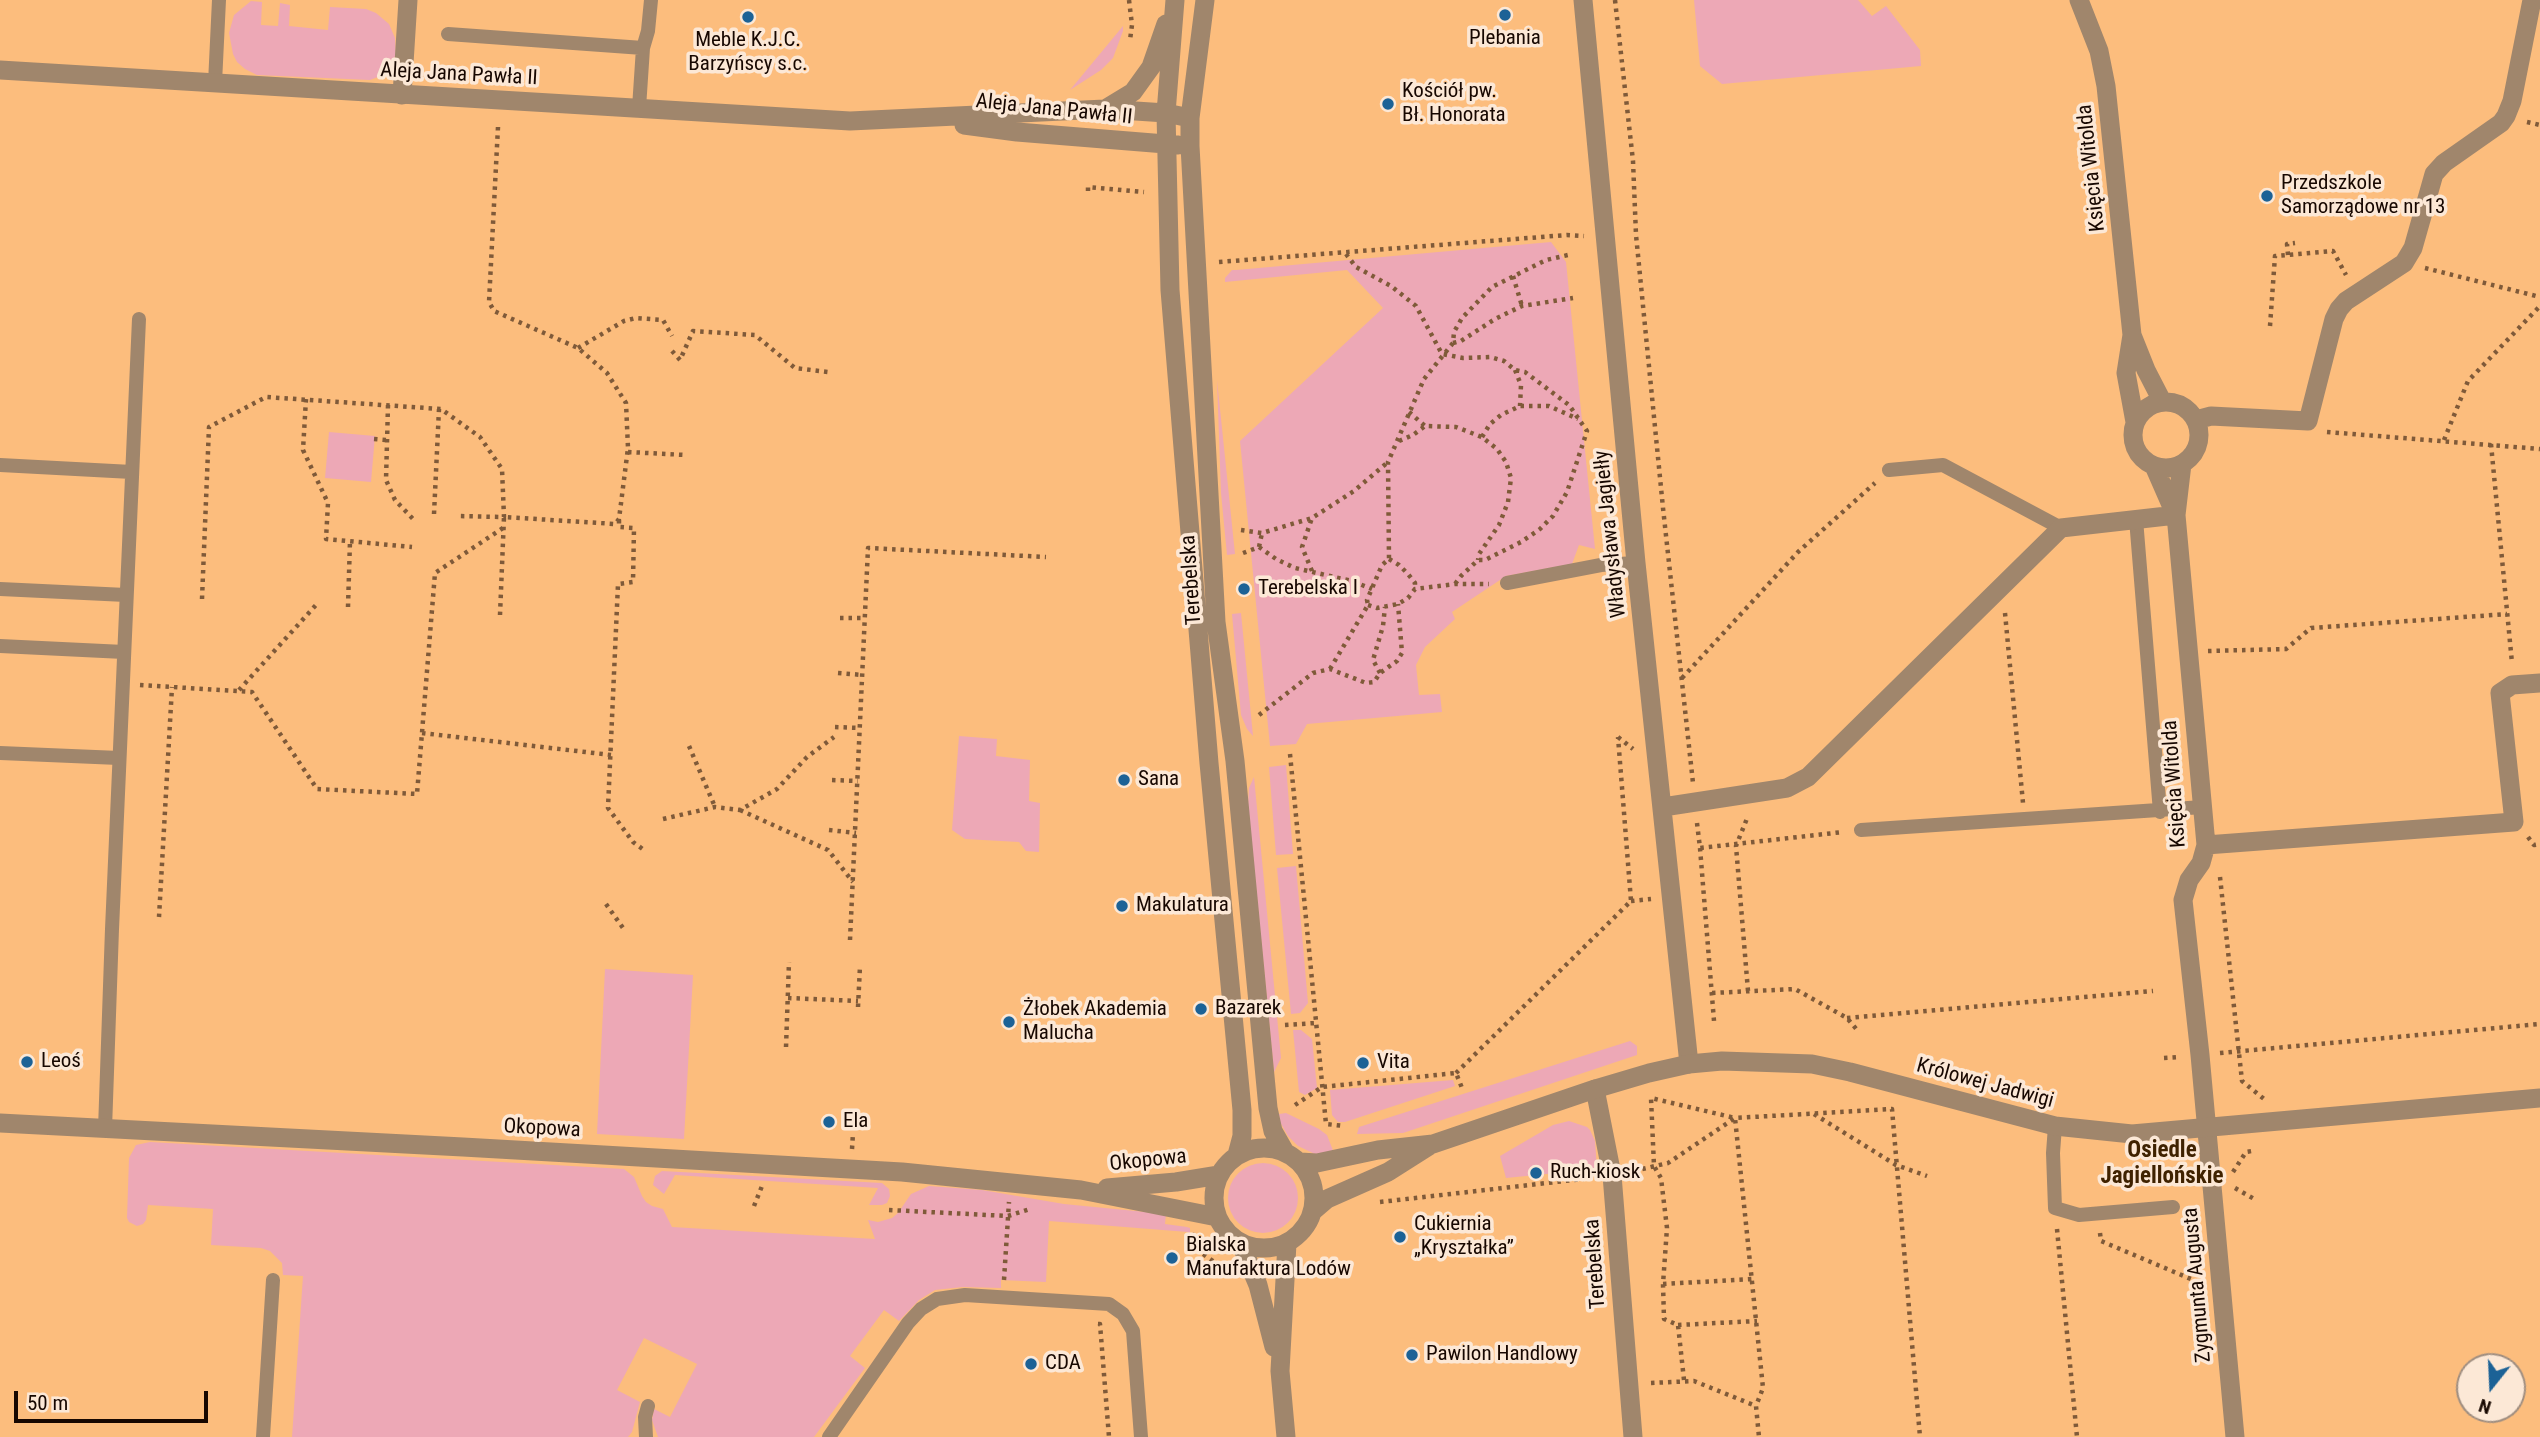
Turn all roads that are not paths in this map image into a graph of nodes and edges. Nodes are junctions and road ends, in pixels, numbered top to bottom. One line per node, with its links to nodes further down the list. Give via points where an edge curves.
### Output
1 (219, 0): 12 (lane)
2 (408, 0): 13 (street)
3 (651, 0): 10 (lane)
4 (1175, 0): 15 (street, Terebelska, via 1151,67 1133,92); 16 (street, Terebelska)
5 (1205, 0): 18 (street, Terebelska)
6 (1583, 0): 34 (street, Władysława Jagiełły)
7 (2079, 0): 22 (street, Księcia Witolda, via 2099,51 2106,86)
8 (2532, 0): 24 (street, via 2506,116 2434,174 2413,248 2404,262 2339,309 2308,421 2211,416)
9 (448, 34): 10 (lane)
10 (643, 48): 14 (lane)
11 (0, 70): 12 (street, Aleja Jana Pawła II)
12 (215, 83): 13 (street, Aleja Jana Pawła II)
13 (402, 95): 14 (street, Aleja Jana Pawła II)
14 (639, 108): 17 (street, Aleja Jana Pawła II, via 850,121)
15 (1105, 109): 16 (street, Aleja Jana Pawła II); 17 (street, Aleja Jana Pawła II)
16 (1166, 113): 18 (street, Aleja Jana Pawła II); 19 (street, Terebelska)
17 (915, 118): 19 (street, Aleja Jana Pawła II)
18 (1190, 118): 20 (street, Terebelska)
19 (1166, 144): 20 (street, Aleja Jana Pawła II); 56 (street, Terebelska, via 1175,350 1242,1110)
20 (1190, 146): 57 (street, Terebelska, via 1216,622 1235,761 1268,1108 1273,1131)
21 (139, 319): 30 (lane)
22 (2132, 335): 23 (street, Księcia Witolda); 25 (street, Księcia Witolda, via 2126,373)
23 (2162, 401): 24 (street, via 2182,405); 25 (street, via 2146,408)
24 (2196, 420): 26 (street, via 2198,445)
25 (2135, 422): 28 (street, via 2137,453)
26 (2182, 464): 28 (street); 31 (street, Księcia Witolda)
27 (0, 465): 30 (lane)
28 (2154, 466): 31 (street, Księcia Witolda)
29 (1889, 470): 33 (lane, via 1943,465)
30 (132, 472): 37 (lane)
31 (2176, 515): 32 (street); 44 (street, Księcia Witolda)
32 (2136, 519): 33 (street); 45 (lane)
33 (2061, 528): 43 (street, via 1808,777 1787,789)
34 (1636, 563): 35 (lane); 43 (street, Władysława Jagiełły)
35 (1507, 583)
36 (0, 589): 37 (lane)
37 (126, 595): 39 (lane)
38 (0, 646): 39 (lane)
39 (124, 652): 42 (lane)
40 (2540, 683): 47 (street, via 2512,685 2500,693 2514,822)
41 (0, 752): 42 (lane)
42 (119, 758): 54 (lane)
43 (1663, 807): 48 (street, Władysława Jagiełły)
44 (2203, 807): 45 (lane); 47 (street, Księcia Witolda)
45 (2160, 811): 46 (lane)
46 (1861, 830)
47 (2211, 845): 53 (street, Księcia Witolda, via 2189,880 2183,900)
48 (1689, 1064): 49 (street, Królowej Jadwigi); 52 (street, Królowej Jadwigi, via 1812,1064)
49 (1595, 1088): 55 (street, Królowej Jadwigi); 73 (street, Terebelska, via 1612,1175)
50 (2540, 1098): 53 (street, Królowej Jadwigi)
51 (0, 1123): 54 (street, Okopowa)
52 (2055, 1126): 53 (street, Królowej Jadwigi, via 2132,1134); 60 (lane, via 2055,1208 2079,1215)
53 (2206, 1128): 74 (street, Zygmunta Augusta)
54 (105, 1129): 59 (street, Okopowa, via 888,1172)
55 (1433, 1144): 57 (street, Królowej Jadwigi, via 1317,1163); 61 (street, Królowej Jadwigi, via 1388,1172 1327,1199)
56 (1237, 1155): 57 (street, via 1262,1147); 58 (street)
57 (1293, 1157): 61 (street, via 1313,1185)
58 (1219, 1175): 59 (street, Okopowa); 62 (street, via 1214,1189)
59 (1081, 1190): 62 (street, Okopowa)
60 (2173, 1207)
61 (1313, 1211): 64 (street, via 1308,1224)
62 (1217, 1217): 63 (street, via 1226,1232)
63 (1240, 1242): 64 (street, via 1256,1248); 66 (street, via 1258,1285)
64 (1287, 1243): 66 (street)
65 (273, 1280): 68 (lane)
66 (1280, 1371): 72 (street)
67 (648, 1406): 69 (lane)
68 (262, 1437)
69 (646, 1437)
70 (830, 1437): 71 (lane, via 921,1309 937,1299 965,1295 1109,1304 1124,1314 1133,1331)
71 (1141, 1437)
72 (1286, 1437)
73 (1633, 1437)
74 (2235, 1437)

